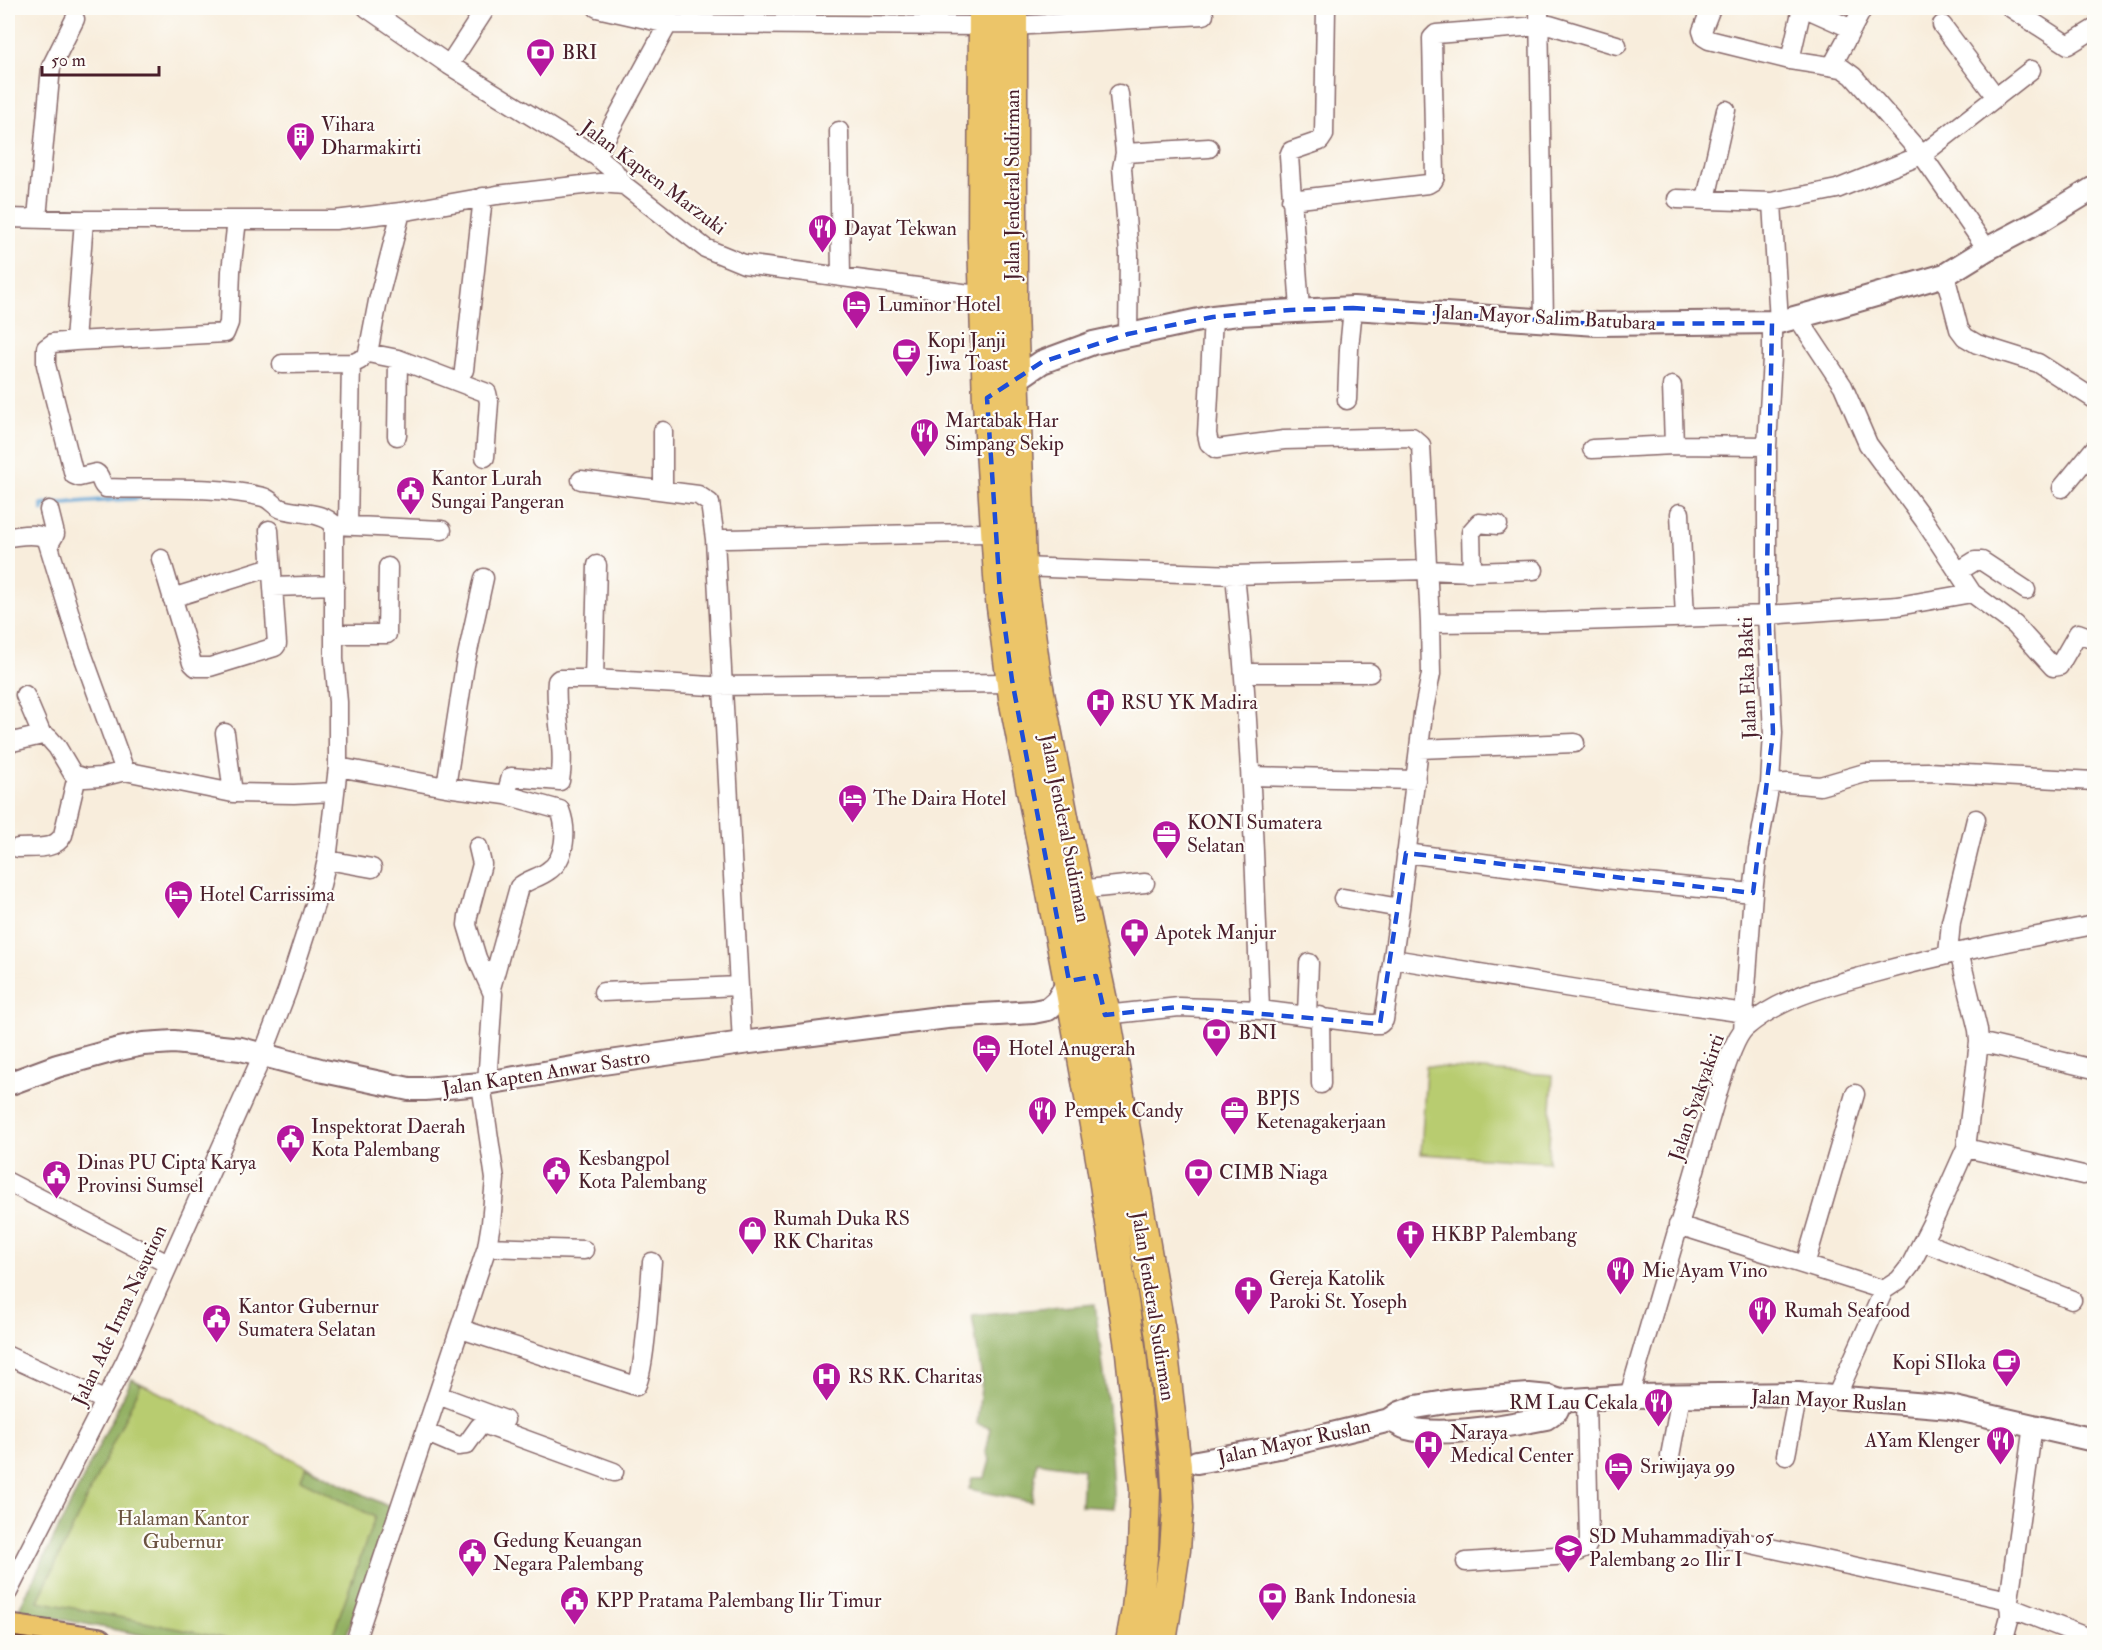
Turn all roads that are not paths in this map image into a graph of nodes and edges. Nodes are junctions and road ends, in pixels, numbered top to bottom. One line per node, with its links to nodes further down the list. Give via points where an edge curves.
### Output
1 (367, 8): 19 (street, Jalan Kapten Marzuki)
2 (486, 8): 19 (street)
3 (597, 8): 10 (street)
4 (1326, 8): 34 (street, via 1324,135 1320,141 1291,151)
5 (1711, 8): 18 (street, via 1702,31 1704,37)
6 (1803, 8): 15 (street); 18 (street)
7 (1863, 8): 15 (street)
8 (2011, 8): 16 (street, via 2068,45)
9 (1204, 15): 12 (street)
10 (668, 16): 12 (street); 29 (street)
11 (1540, 16): 17 (street, via 1556,26); 34 (street, via 1433,36 1433,181); 49 (street)
12 (998, 17): 45 (highway, Jalan Jenderal Sudirman); 58 (highway, Jalan Jenderal Sudirman)
13 (75, 20): 39 (street, via 51,67)
14 (1942, 25): 23 (street)
15 (1852, 29): 20 (street)
16 (2094, 29)
17 (1617, 45)
18 (1790, 60): 20 (street)
19 (449, 65): 29 (street, Jalan Kapten Marzuki)
20 (1832, 66): 28 (street, via 1853,76)
21 (2031, 70): 23 (street)
22 (1119, 94): 27 (street)
23 (1996, 97): 28 (street)
24 (1726, 110): 35 (street)
25 (839, 131): 44 (street)
26 (1209, 148): 27 (street)
27 (1125, 153): 51 (street, via 1122,168 1129,254)
28 (1922, 155): 36 (street, via 1837,189); 42 (street)
29 (596, 156): 30 (street, Jalan Kapten Marzuki)
30 (624, 185): 32 (street, via 600,183); 44 (street, Jalan Kapten Marzuki, via 705,248 728,259)
31 (2094, 188): 42 (street, Jalan Mayor Salim Batubara)
32 (483, 197): 37 (street); 57 (street)
33 (1677, 199): 35 (street)
34 (1291, 200): 47 (street)
35 (1706, 200): 36 (street)
36 (1772, 202): 50 (street, Jalan Eka Bakti)
37 (401, 212): 41 (street, via 335,220); 53 (street)
38 (8, 218): 39 (street)
39 (38, 218): 40 (street)
40 (84, 220): 41 (street); 52 (street)
41 (237, 220): 52 (street, via 225,333)
42 (1987, 249): 43 (street, Jalan Mayor Salim Batubara)
43 (1945, 275): 50 (street, Jalan Mayor Salim Batubara); 62 (street, via 1959,329 1965,337 1977,345 2038,363)
44 (841, 278): 45 (street, Jalan Kapten Marzuki)
45 (985, 296): 60 (highway, Jalan Jenderal Sudirman)
46 (1353, 308): 47 (street, Jalan Mayor Salim Batubara); 49 (street, Jalan Mayor Salim Batubara); 61 (street)
47 (1300, 309): 48 (street, Jalan Mayor Salim Batubara)
48 (1213, 317): 51 (street, Jalan Mayor Salim Batubara); 88 (street, via 1209,443 1216,449 1284,441 1412,437 1421,445)
49 (1544, 321): 50 (street, Jalan Mayor Salim Batubara)
50 (1783, 321): 66 (street, Jalan Eka Bakti, via 1772,358); 90 (street, via 1843,386 1868,444)
51 (1128, 334): 58 (street, Jalan Mayor Salim Batubara, via 1042,362)
52 (75, 341): 75 (street, via 53,343 45,353 75,476 96,473 106,489 228,491)
53 (369, 353): 54 (street); 55 (street)
54 (399, 359): 64 (street); 69 (street, via 487,393)
55 (351, 363): 56 (street); 75 (street, Jalan Ade Irma Nasution)
56 (282, 364)
57 (464, 370)
58 (1014, 381): 60 (street, Jalan Mayor Salim Batubara); 87 (highway, Jalan Jenderal Sudirman)
59 (1672, 386): 65 (street)
60 (987, 398): 79 (highway, Jalan Jenderal Sudirman)
61 (1347, 399)
62 (2094, 399)
63 (663, 431): 72 (street)
64 (397, 436)
65 (1674, 445): 66 (street); 67 (street)
66 (1767, 446): 99 (street, Jalan Eka Bakti)
67 (1592, 449)
68 (2094, 449): 71 (street)
69 (485, 457)
70 (581, 480): 72 (street)
71 (2062, 488)
72 (663, 490): 81 (street, via 698,495 710,503)
73 (49, 510): 82 (street, via 55,534)
74 (1680, 513): 100 (street)
75 (341, 525): 78 (street); 94 (street, Jalan Ade Irma Nasution)
76 (1498, 525): 91 (street, via 1479,523 1471,532)
77 (268, 530): 85 (street)
78 (442, 530)
79 (995, 533): 81 (street); 107 (highway, Jalan Jenderal Sudirman)
80 (8, 537): 82 (street, via 40,535)
81 (715, 539): 108 (street)
82 (49, 543): 116 (street, via 81,650)
83 (161, 559): 98 (street)
84 (597, 565): 106 (street)
85 (272, 567): 95 (street); 98 (street)
86 (387, 567): 102 (street, via 387,634)
87 (1021, 567): 92 (street); 133 (highway, Jalan Jenderal Sudirman, via 1036,677)
88 (1426, 570): 91 (street); 92 (street); 101 (street)
89 (1534, 570): 91 (street)
90 (1959, 570): 96 (street, via 1982,561); 97 (street)
91 (1472, 572)
92 (1235, 575): 104 (street)
93 (484, 578): 122 (street, via 465,665)
94 (335, 585): 95 (street); 102 (street, Jalan Ade Irma Nasution)
95 (273, 587): 98 (street, via 278,641 275,647 210,667 196,667 192,663)
96 (2026, 590)
97 (1972, 593): 99 (street, via 1898,606); 103 (street, via 2015,624 2053,667 2059,666 2078,633)
98 (172, 598)
99 (1767, 615): 100 (street); 121 (street, Jalan Eka Bakti, via 1773,733)
100 (1685, 618): 101 (street)
101 (1430, 623): 114 (street, via 1431,674)
102 (335, 634): 115 (street, Jalan Ade Irma Nasution)
103 (2094, 639)
104 (1245, 673): 105 (street); 118 (street)
105 (1370, 673)
106 (594, 680): 108 (street); 125 (street, via 557,681 562,741 560,781 513,777)
107 (1012, 683): 108 (street); 141 (highway, Jalan Jenderal Sudirman, via 1034,808)
108 (722, 686): 142 (street)
109 (25, 695): 111 (street)
110 (225, 733): 124 (street)
111 (42, 735): 112 (street); 117 (street, via 57,747)
112 (8, 743)
113 (1575, 743): 114 (street)
114 (1419, 749): 119 (street)
115 (338, 767): 122 (street); 123 (street, Jalan Ade Irma Nasution)
116 (125, 771): 117 (street, via 101,777); 124 (street)
117 (77, 776): 128 (street, via 59,842)
118 (1251, 776): 119 (street); 145 (street)
119 (1416, 780): 129 (street)
120 (2094, 781): 121 (street, via 1928,772 1865,773 1820,786)
121 (1770, 784): 134 (street, Jalan Eka Bakti)
122 (446, 787): 125 (street)
123 (334, 792): 124 (street); 130 (street, Jalan Ade Irma Nasution)
124 (233, 793)
125 (506, 795): 143 (street, via 558,808 563,838 557,863 547,873 519,887)
126 (1976, 819): 138 (street, via 1951,922)
127 (478, 847): 143 (street, via 482,864 467,926)
128 (18, 848)
129 (1406, 853): 134 (street, via 1605,879); 136 (street)
130 (327, 860): 131 (street); 151 (street, Jalan Ade Irma Nasution, via 287,992)
131 (372, 867)
132 (1145, 883): 133 (street)
133 (1078, 890): 141 (highway, Jalan Jenderal Sudirman)
134 (1753, 893): 148 (street, Jalan Eka Bakti)
135 (1343, 898): 136 (street)
136 (1400, 908): 139 (street)
137 (2094, 925): 138 (street, Jalan Syakyakirti)
138 (1954, 953): 148 (street, Jalan Syakyakirti, via 1808,991); 149 (street)
139 (1393, 959): 147 (street, via 1384,1020 1380,1024); 148 (street, via 1590,991)
140 (1309, 963): 147 (street)
141 (1077, 971): 146 (highway, Jalan Jenderal Sudirman); 150 (street, Jalan Kapten Anwar Sastro, via 1048,1009 947,1017); 200 (highway, Jalan Jenderal Sudirman, via 1141,1439 1143,1548)
142 (739, 986): 144 (street); 150 (street)
143 (492, 988): 154 (street)
144 (603, 992)
145 (1260, 1010): 146 (street, via 1179,1007); 147 (street)
146 (1105, 1015): 185 (highway, Jalan Jenderal Sudirman, via 1161,1337)
147 (1313, 1016): 155 (street)
148 (1744, 1022): 160 (street, Jalan Syakyakirti, via 1718,1091)
149 (1979, 1042): 152 (street); 157 (street)
150 (742, 1043): 154 (street, Jalan Kapten Anwar Sastro)
151 (263, 1055): 153 (street, Jalan Kapten Anwar Sastro, via 197,1043 143,1044); 154 (street, Jalan Kapten Anwar Sastro, via 409,1089); 165 (street, Jalan Ade Irma Nasution)
152 (2094, 1069)
153 (8, 1084)
154 (484, 1084): 162 (street, via 495,1179)
155 (1321, 1084)
156 (1855, 1094): 166 (street)
157 (1966, 1148): 158 (street); 161 (street)
158 (2082, 1175)
159 (8, 1182): 165 (street)
160 (1678, 1226): 166 (street); 173 (street, Jalan Syakyakirti)
161 (1923, 1242): 167 (street, via 1899,1280); 168 (street)
162 (486, 1247): 163 (street); 169 (street)
163 (584, 1250)
164 (652, 1262): 169 (street, via 642,1363 636,1386)
165 (168, 1264): 177 (street, Jalan Ade Irma Nasution)
166 (1805, 1265): 167 (street)
167 (1884, 1290): 176 (street)
168 (2072, 1300)
169 (461, 1329): 172 (street)
170 (8, 1356): 177 (street)
171 (1798, 1394): 174 (street, Jalan Mayor Ruslan); 176 (street, Jalan Mayor Ruslan); 187 (street)
172 (438, 1395): 183 (street); 186 (street)
173 (1629, 1396): 174 (street, Jalan Mayor Ruslan); 178 (street, Jalan Mayor Ruslan)
174 (1681, 1396): 188 (street)
175 (1489, 1398): 179 (street, Jalan Mayor Ruslan, via 1529,1395); 180 (street, Jalan Mayor Ruslan, via 1416,1407); 182 (street)
176 (1836, 1398): 181 (street, Jalan Mayor Ruslan, via 1950,1407)
177 (104, 1400): 193 (street, Jalan Ade Irma Nasution)
178 (1586, 1400): 179 (street, Jalan Mayor Ruslan); 192 (street, via 1586,1548 1570,1555)
179 (1560, 1401): 182 (street, Jalan Mayor Ruslan, via 1557,1410 1546,1418)
180 (1390, 1420): 182 (street, Jalan Mayor Ruslan, via 1407,1428 1433,1431); 189 (street, Jalan Mayor Ruslan)
181 (2033, 1425): 184 (street, Jalan Mayor Ruslan); 194 (street)
182 (1490, 1426)
183 (425, 1432): 190 (street, via 462,1446 483,1424); 199 (street)
184 (2094, 1440)
185 (1174, 1443): 189 (highway, via 1180,1454); 201 (highway, Jalan Jenderal Sudirman, via 1178,1508)
186 (585, 1449)
187 (1786, 1455)
188 (1670, 1456)
189 (1197, 1462): 202 (highway, via 1185,1482 1188,1519)
190 (614, 1472)
191 (1724, 1538): 194 (street)
192 (1466, 1562)
193 (8, 1592)
194 (2009, 1604): 197 (street); 203 (street)
195 (8, 1620): 196 (street)
196 (21, 1631): 198 (main road)
197 (2081, 1635)
198 (98, 1642)
199 (355, 1642)
200 (1131, 1642)
201 (1161, 1642)
202 (1169, 1642)
203 (2003, 1642)

